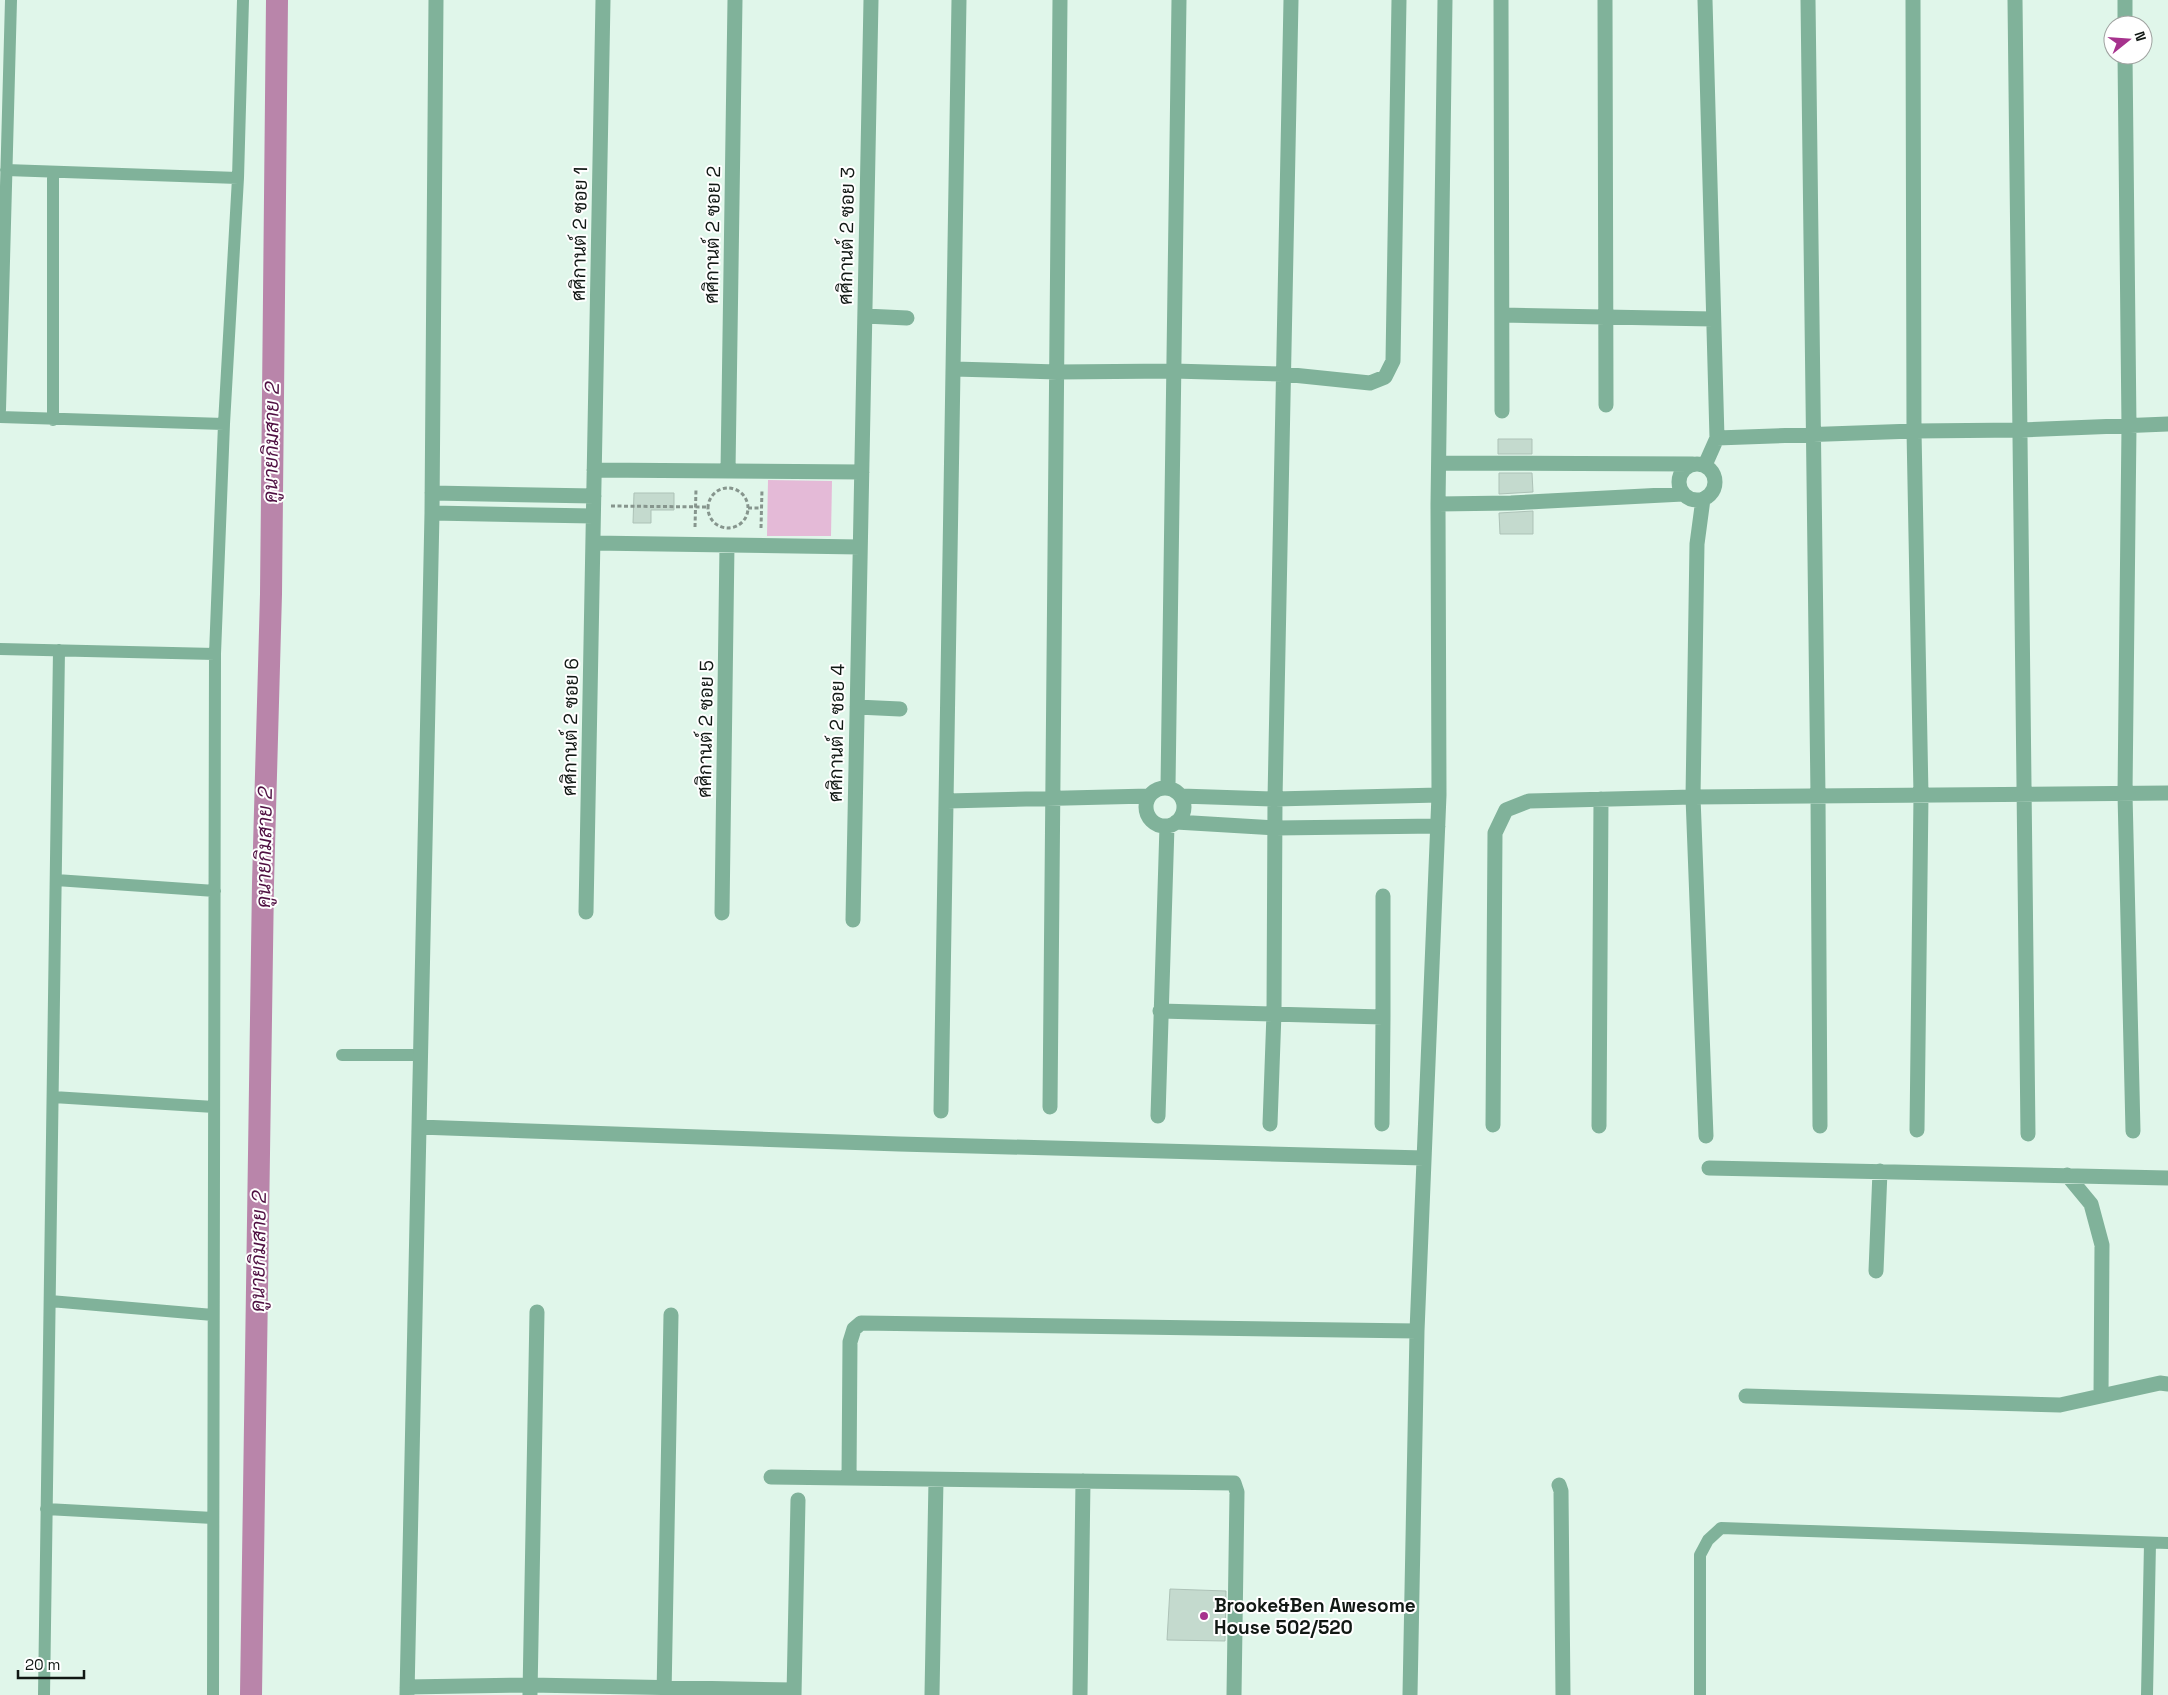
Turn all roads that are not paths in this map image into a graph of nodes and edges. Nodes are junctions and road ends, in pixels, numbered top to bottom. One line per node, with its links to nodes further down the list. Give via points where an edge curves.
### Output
1 (11, 0): 22 (lane)
2 (243, 0): 24 (lane)
3 (436, 0): 51 (street)
4 (603, 0): 48 (street, ศศิกานต์ 2 ซอย 1)
5 (735, 0): 49 (street, ศศิกานต์ 2 ซอย 2)
6 (871, 0): 26 (street, ศศิกานต์ 2 ซอย 3)
7 (960, 0): 30 (street)
8 (1060, 0): 32 (street)
9 (1178, 0): 31 (street)
10 (1291, 0): 33 (street)
11 (1399, 0): 33 (street, via 1393,361 1386,377 1370,383)
12 (1445, 0): 46 (street)
13 (1502, 0): 25 (street)
14 (1605, 0): 27 (street)
15 (1704, 0): 29 (street)
16 (1808, 0): 44 (street)
17 (1913, 0): 43 (street)
18 (2015, 0): 42 (street)
19 (2124, 0): 20 (street)
20 (2125, 15)
21 (2125, 65): 41 (street)
22 (6, 170): 23 (lane); 35 (lane)
23 (53, 173): 24 (lane); 38 (lane)
24 (238, 178): 39 (lane)
25 (1502, 315): 27 (street); 36 (street)
26 (864, 316): 28 (street); 50 (street, ศศิกานต์ 2 ซอย 3)
27 (1606, 317): 29 (street); 34 (street)
28 (907, 318)
29 (1713, 319): 45 (street)
30 (954, 369): 32 (street); 77 (street)
31 (1173, 371): 32 (street); 33 (street); 65 (street)
32 (1057, 372): 74 (street)
33 (1284, 374): 75 (street)
34 (1606, 405)
35 (0, 410)
36 (1502, 410)
37 (0, 417): 38 (lane)
38 (53, 420): 39 (lane)
39 (224, 424): 62 (lane)
40 (2168, 424): 41 (street)
41 (2129, 426): 42 (street); 68 (street)
42 (2021, 430): 43 (street); 67 (street)
43 (1914, 431): 44 (street); 70 (street)
44 (1813, 435): 45 (street); 72 (street)
45 (1716, 438): 47 (street)
46 (1440, 463): 47 (street); 54 (street)
47 (1699, 465): 52 (street, via 1686,467 1680,474); 53 (street, via 1711,470 1715,483 1709,496)
48 (594, 470): 49 (street); 55 (street, ศศิกานต์ 2 ซอย 1)
49 (728, 471): 50 (street)
50 (862, 472): 59 (street, ศศิกานต์ 2 ซอย 3)
51 (432, 493): 55 (street); 56 (street)
52 (1683, 494): 53 (street); 54 (street)
53 (1703, 499): 73 (street, via 1696,544)
54 (1438, 504): 69 (street)
55 (594, 506): 56 (street); 57 (street, ศศิกานต์ 2 ซอย 6)
56 (432, 513): 91 (street)
57 (593, 543): 58 (street); 84 (street, ศศิกานต์ 2 ซอย 6)
58 (727, 545): 59 (street); 85 (street, ศศิกานต์ 2 ซอย 5)
59 (860, 547): 63 (street, ศศิกานต์ 2 ซอย 4)
60 (0, 649): 61 (lane)
61 (59, 650): 62 (lane); 81 (lane)
62 (215, 654): 82 (lane)
63 (857, 707): 64 (street); 86 (street, ศศิกานต์ 2 ซอย 4)
64 (900, 709)
65 (1175, 791): 71 (street, via 1161,788); 75 (street); 78 (street, via 1184,810)
66 (2168, 793): 68 (street)
67 (2023, 794): 68 (street); 70 (street); 105 (street)
68 (2125, 794): 104 (street)
69 (1438, 795): 75 (street); 79 (street)
70 (1921, 795): 72 (street); 103 (street)
71 (1148, 796): 74 (street); 78 (street, via 1146,810 1154,823)
72 (1818, 796): 73 (street); 101 (street)
73 (1693, 797): 76 (street); 106 (street)
74 (1053, 798): 77 (street); 94 (street)
75 (1275, 799): 80 (street)
76 (1601, 799): 99 (street, via 1528,801 1506,810 1495,833); 100 (street)
77 (946, 801): 95 (street)
78 (1172, 824): 80 (street); 87 (street)
79 (1438, 826): 80 (street); 107 (street)
80 (1275, 828): 88 (street)
81 (56, 880): 82 (lane); 92 (lane)
82 (215, 891): 93 (lane)
83 (1383, 896): 89 (street)
84 (586, 912)
85 (722, 913)
86 (853, 920)
87 (1160, 1011): 88 (street); 96 (street)
88 (1274, 1013): 89 (street); 97 (street)
89 (1383, 1017): 98 (street)
90 (342, 1055): 91 (lane)
91 (420, 1055): 102 (street)
92 (53, 1097): 93 (lane); 113 (lane)
93 (214, 1107): 115 (lane)
94 (1050, 1107)
95 (941, 1111)
96 (1158, 1116)
97 (1270, 1124)
98 (1382, 1124)
99 (1493, 1125)
100 (1600, 1126)
101 (1820, 1126)
102 (419, 1127): 107 (street); 132 (street)
103 (1917, 1130)
104 (2133, 1131)
105 (2028, 1134)
106 (1706, 1136)
107 (1424, 1158): 117 (street)
108 (1709, 1168): 109 (street)
109 (1880, 1171): 110 (street); 112 (street)
110 (2067, 1175): 111 (street); 120 (street, via 2091,1204 2102,1245)
111 (2168, 1178)
112 (1876, 1271)
113 (50, 1301): 115 (lane); 127 (lane)
114 (536, 1312): 131 (street)
115 (213, 1315): 128 (lane)
116 (671, 1315): 133 (street)
117 (1418, 1331): 122 (street, via 861,1322 854,1329 850,1342); 140 (street)
118 (2168, 1384): 120 (street)
119 (1746, 1396): 120 (street, via 2060,1405)
120 (2101, 1396)
121 (771, 1477): 122 (street)
122 (849, 1478): 123 (street)
123 (936, 1480): 124 (street); 137 (street)
124 (1084, 1481): 138 (street); 139 (street, via 1234,1483 1237,1492)
125 (1559, 1485): 141 (street)
126 (798, 1500): 134 (street)
127 (46, 1509): 128 (lane); 135 (lane)
128 (213, 1518): 136 (lane)
129 (2150, 1543): 130 (lane); 142 (lane, via 1721,1528 1708,1540 1700,1555); 143 (lane)
130 (2168, 1543)
131 (530, 1690): 132 (street); 133 (street)
132 (407, 1691)
133 (664, 1692): 134 (street)
134 (794, 1693)
135 (44, 1695)
136 (213, 1695)
137 (932, 1695)
138 (1080, 1695)
139 (1234, 1695)
140 (1410, 1695)
141 (1562, 1695)
142 (1700, 1695)
143 (2147, 1695)

